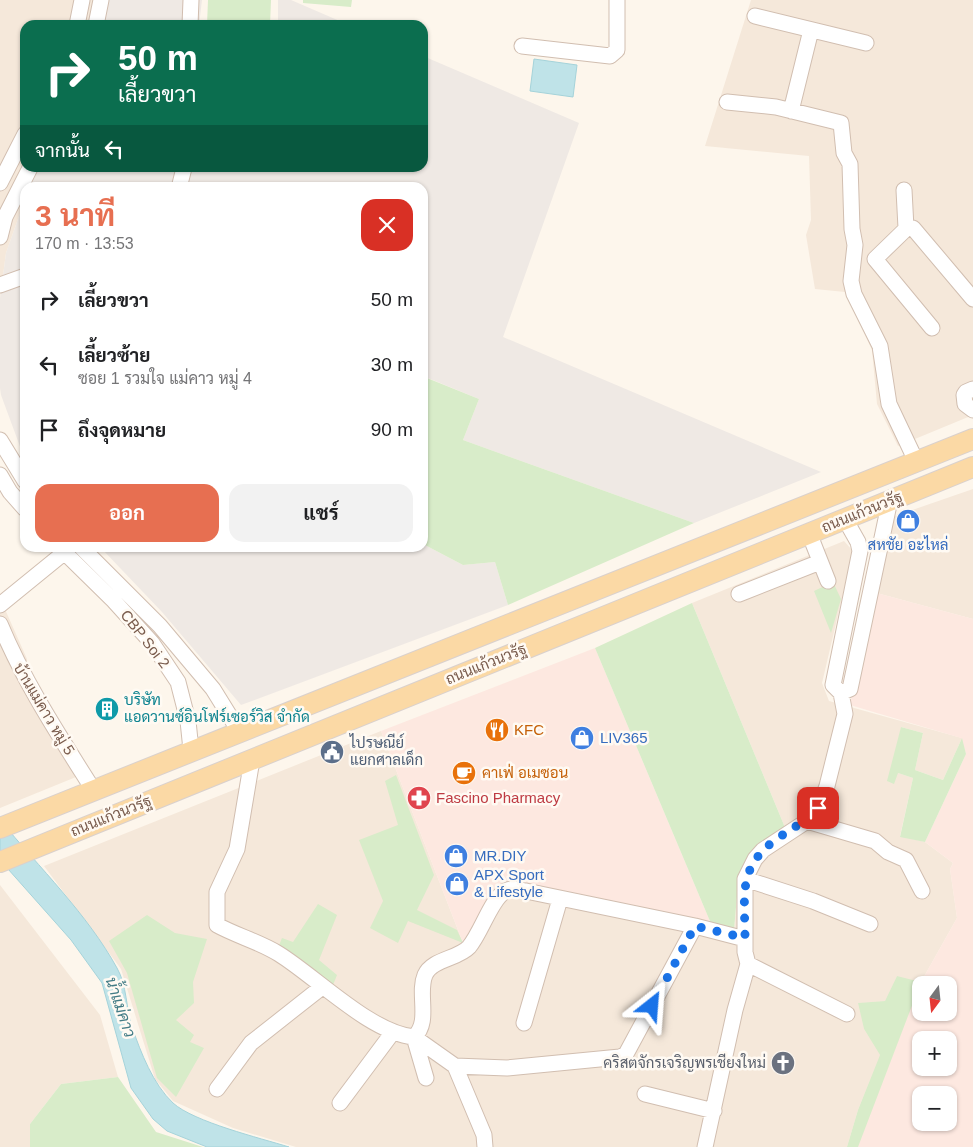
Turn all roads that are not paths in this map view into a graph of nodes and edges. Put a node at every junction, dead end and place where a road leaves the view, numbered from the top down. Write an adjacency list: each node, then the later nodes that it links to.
1 (82, 0): 6 (street)
2 (101, 0): 7 (street)
3 (192, 0): 8 (street)
4 (617, 0): 11 (street)
5 (755, 16): 9 (street)
6 (78, 20)
7 (97, 20)
8 (190, 20)
9 (811, 30): 10 (street); 13 (street)
10 (866, 43)
11 (522, 46)
12 (727, 102): 13 (street)
13 (791, 111): 28 (street)
14 (20, 144): 15 (street)
15 (0, 183)
16 (20, 188): 19 (street)
17 (904, 190): 18 (street)
18 (906, 228): 22 (street); 23 (street)
19 (0, 237)
20 (20, 278): 21 (street)
21 (0, 285)
22 (973, 299)
23 (932, 328)
24 (973, 389): 25 (street)
25 (973, 410)
26 (973, 439): 28 (main road, ถนนแก้วนวรัฐ)
27 (0, 440): 30 (street)
28 (916, 461): 44 (main road, ถนนแก้วนวรัฐ)
29 (973, 467): 32 (main road, ถนนแก้วนวรัฐ)
30 (20, 473)
31 (0, 475): 33 (street)
32 (890, 500): 34 (main road, ถนนแก้วนวรัฐ); 48 (street)
33 (20, 503)
34 (845, 518): 35 (main road, ถนนแก้วนวรัฐ); 48 (street)
35 (809, 533): 39 (street); 46 (main road, ถนนแก้วนวรัฐ)
36 (61, 552): 42 (street)
37 (65, 552): 47 (street, CBP Soi 2)
38 (86, 552): 45 (street, CBP Soi 2)
39 (820, 562): 40 (street); 41 (street)
40 (828, 581)
41 (739, 594)
42 (0, 605)
43 (0, 624): 52 (street, บ้านแม่คาว หมู่ 5)
44 (470, 639): 46 (main road); 49 (main road, ถนนแก้วนวรัฐ)
45 (189, 660): 47 (street); 49 (street, CBP Soi 2)
46 (484, 665): 51 (main road, ถนนแก้วนวรัฐ)
47 (173, 675): 50 (street, CBP Soi 2)
48 (841, 692): 53 (street)
49 (239, 731): 50 (main road, ถนนแก้วนวรัฐ)
50 (191, 750): 52 (main road, ถนนแก้วนวรัฐ)
51 (252, 760): 55 (main road, ถนนแก้วนวรัฐ); 63 (street)
52 (94, 791): 54 (main road, ถนนแก้วนวรัฐ)
53 (807, 821): 56 (street); 57 (street)
54 (0, 828)
55 (0, 862)
56 (745, 879): 59 (street); 61 (street)
57 (922, 891)
58 (560, 899): 60 (street); 65 (street); 67 (street)
59 (870, 924)
60 (695, 926): 61 (street); 68 (street)
61 (745, 938): 62 (street)
62 (748, 964): 64 (street); 73 (street)
63 (322, 987): 66 (street); 70 (street)
64 (847, 1014)
65 (524, 1023)
66 (393, 1032): 67 (street); 72 (street)
67 (414, 1037): 68 (street); 69 (street)
68 (455, 1066): 74 (street)
69 (426, 1078)
70 (216, 1089)
71 (645, 1094): 73 (street)
72 (340, 1103)
73 (714, 1111): 75 (street)
74 (485, 1147)
75 (705, 1147)

